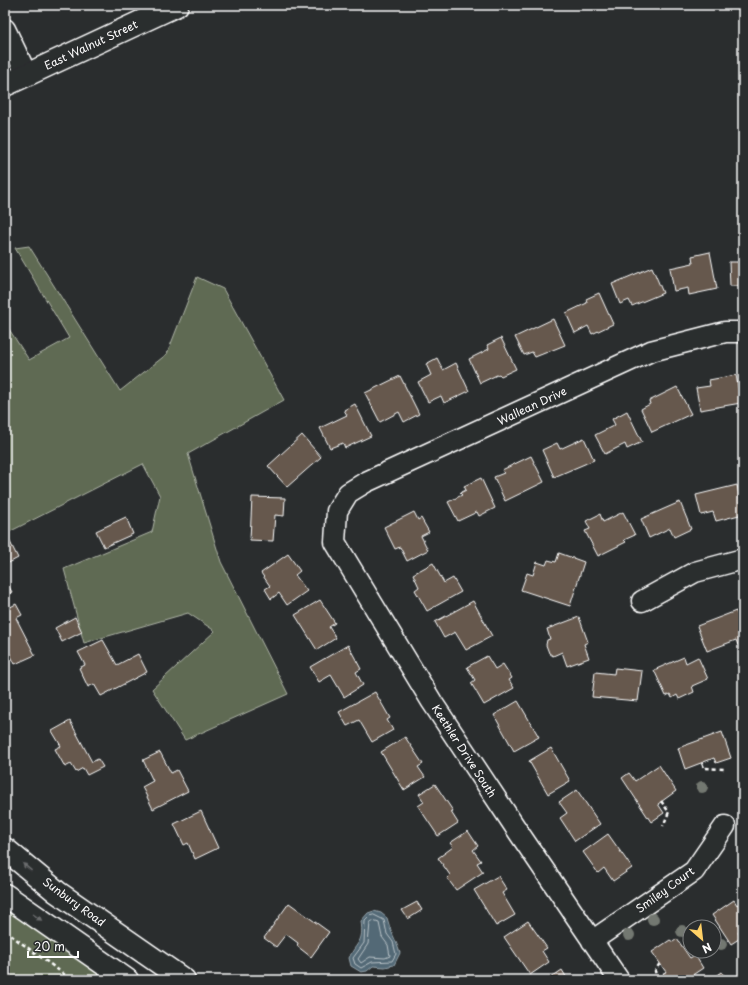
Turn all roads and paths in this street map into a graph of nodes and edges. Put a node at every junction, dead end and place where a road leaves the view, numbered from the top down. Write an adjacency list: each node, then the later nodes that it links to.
1 (177, 5): 3 (main road, East Walnut Street)
2 (5, 29): 3 (street)
3 (27, 75): 4 (main road, East Walnut Street)
4 (5, 85)
5 (743, 332): 6 (street, Wallean Drive)
6 (337, 511): 17 (street, Keethler Drive South)
7 (743, 559): 8 (street)
8 (642, 601)
9 (702, 763): 10 (path)
10 (724, 769)
11 (661, 801): 12 (path)
12 (663, 826)
13 (725, 826): 17 (street, Smiley Court)
14 (5, 849): 21 (main road, Sunbury Road, one-way to 14)
15 (5, 895): 20 (main road, one-way to 20)
16 (5, 931): 19 (path)
17 (592, 941): 22 (street, Keethler Drive South)
18 (660, 963): 23 (path)
19 (72, 980)
20 (127, 980)
21 (184, 980)
22 (619, 980)
23 (657, 980)

